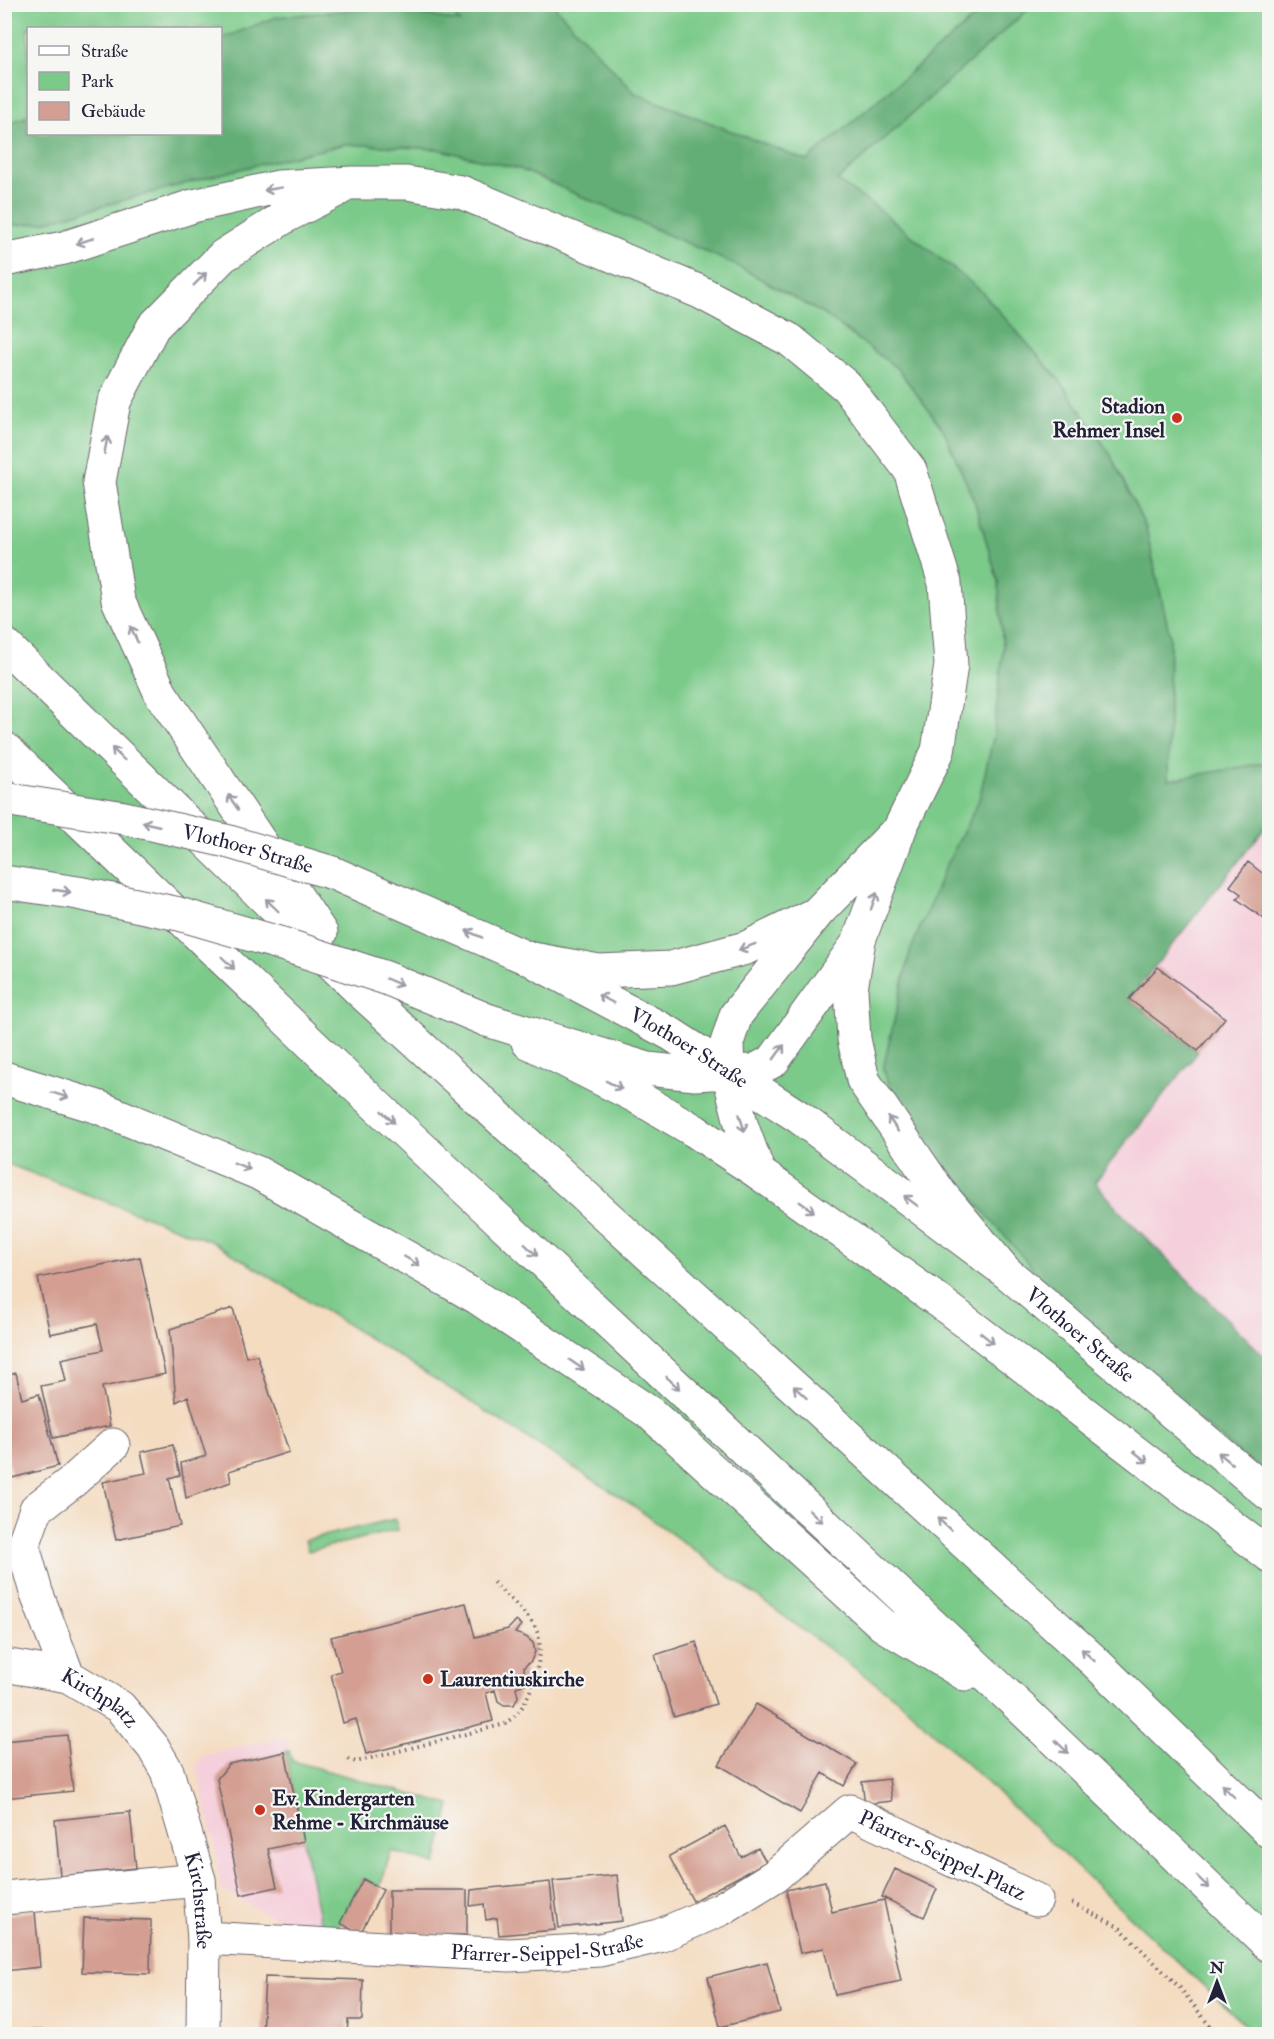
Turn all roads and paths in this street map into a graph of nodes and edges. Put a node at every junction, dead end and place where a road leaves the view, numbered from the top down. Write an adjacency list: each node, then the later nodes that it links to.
1 (352, 183): 2 (main road, one-way to 2); 6 (main road); 11 (main road, one-way to 1)
2 (4, 260)
3 (4, 644): 11 (main road, one-way to 3)
4 (4, 748): 23 (main road, one-way to 23)
5 (4, 799): 10 (main road, Vlothoer Straße, one-way to 5, bridge)
6 (901, 826): 8 (main road); 9 (main road, one-way to 6)
7 (4, 882): 12 (main road, one-way to 12, bridge)
8 (818, 912): 10 (main road, one-way to 10); 13 (main road)
9 (859, 940): 13 (main road, one-way to 9); 16 (main road, one-way to 9)
10 (527, 958): 13 (main road, Vlothoer Straße, one-way to 10)
11 (359, 990): 27 (main road, one-way to 11)
12 (487, 1020): 13 (main road); 15 (main road, one-way to 15)
13 (728, 1072): 15 (main road, one-way to 15); 16 (main road, Vlothoer Straße, one-way to 13)
14 (4, 1078): 23 (main road, one-way to 23)
15 (759, 1173): 19 (main road, one-way to 19)
16 (1005, 1271): 18 (main road, Vlothoer Straße, one-way to 16)
17 (113, 1445): 22 (main road)
18 (1269, 1496)
19 (1269, 1556)
20 (493, 1582): 24 (path)
21 (4, 1665): 22 (main road, Kirchplatz)
22 (68, 1676): 25 (main road, Kirchplatz)
23 (1020, 1707): 32 (main road, one-way to 32)
24 (348, 1759)
25 (167, 1771): 28 (main road, Kirchstraße)
26 (850, 1811): 30 (main road, Pfarrer-Seippel-Platz); 31 (main road, Pfarrer-Seippel-Straße)
27 (1269, 1832)
28 (199, 1880): 29 (main road); 31 (main road, Kirchstraße)
29 (4, 1899)
30 (1036, 1900): 34 (path)
31 (204, 1938): 33 (main road, Kirchstraße)
32 (1269, 1946)
33 (203, 2034)
34 (1216, 2034)

